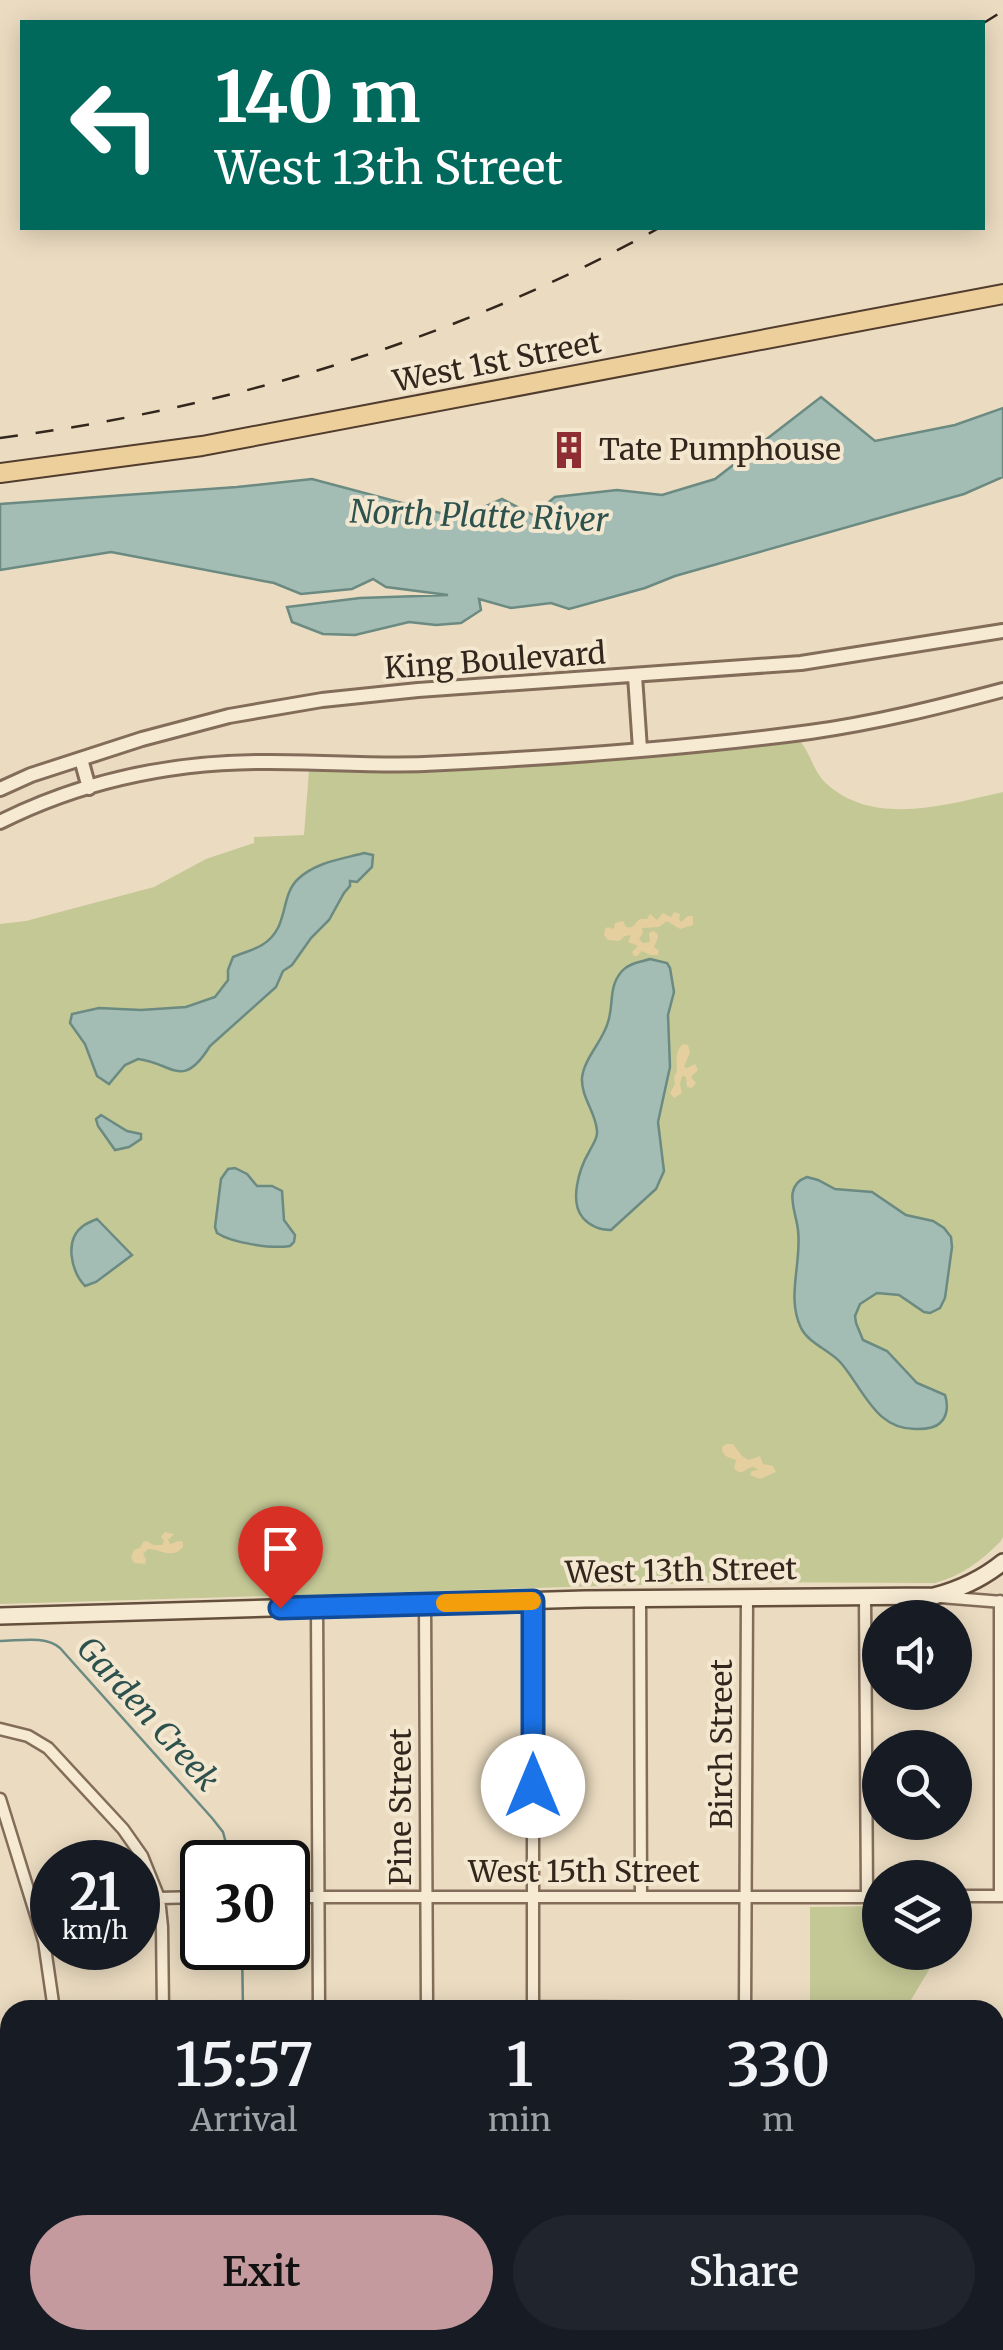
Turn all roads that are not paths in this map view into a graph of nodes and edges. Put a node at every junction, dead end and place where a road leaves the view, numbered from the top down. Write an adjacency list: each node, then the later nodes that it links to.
1 (1003, 294): 2 (main road, West 1st Street)
2 (0, 474)
3 (1003, 631): 4 (street, King Boulevard)
4 (634, 676): 6 (street); 7 (street, King Boulevard)
5 (1003, 690): 6 (street)
6 (640, 749): 8 (street)
7 (81, 759): 8 (street); 9 (street, King Boulevard)
8 (88, 788): 10 (street)
9 (0, 789)
10 (0, 822)
11 (1003, 1562): 12 (main road)
12 (934, 1596): 13 (main road, West 13th Street); 17 (street, West 13th Street)
13 (865, 1597): 15 (main road, West 13th Street); 25 (street)
14 (640, 1598): 15 (main road, West 13th Street); 16 (main road, West 13th Street); 34 (street)
15 (746, 1598): 29 (street, Birch Street)
16 (533, 1601): 18 (main road, West 13th Street); 33 (street)
17 (1001, 1602): 22 (street)
18 (426, 1604): 19 (main road, West 13th Street); 28 (street, Pine Street)
19 (318, 1607): 20 (main road, West 13th Street); 27 (street)
20 (0, 1616)
21 (0, 1730): 24 (street)
22 (1002, 1748): 32 (street)
23 (0, 1800): 36 (street)
24 (132, 1840)
25 (866, 1860)
26 (310, 1896): 27 (street, West 15th Street)
27 (319, 1896): 28 (street, West 15th Street); 38 (street)
28 (426, 1896): 33 (street, West 15th Street); 39 (street, Pine Street)
29 (747, 1896): 30 (street, West 15th Street); 34 (street, West 15th Street); 41 (street, Birch Street)
30 (862, 1896)
31 (972, 1896): 32 (street)
32 (1002, 1896)
33 (533, 1897): 34 (street, West 15th Street); 40 (street)
34 (640, 1897)
35 (160, 1912): 37 (street)
36 (53, 2000)
37 (163, 2000)
38 (319, 2000)
39 (427, 2000)
40 (532, 2000)
41 (746, 2000)

